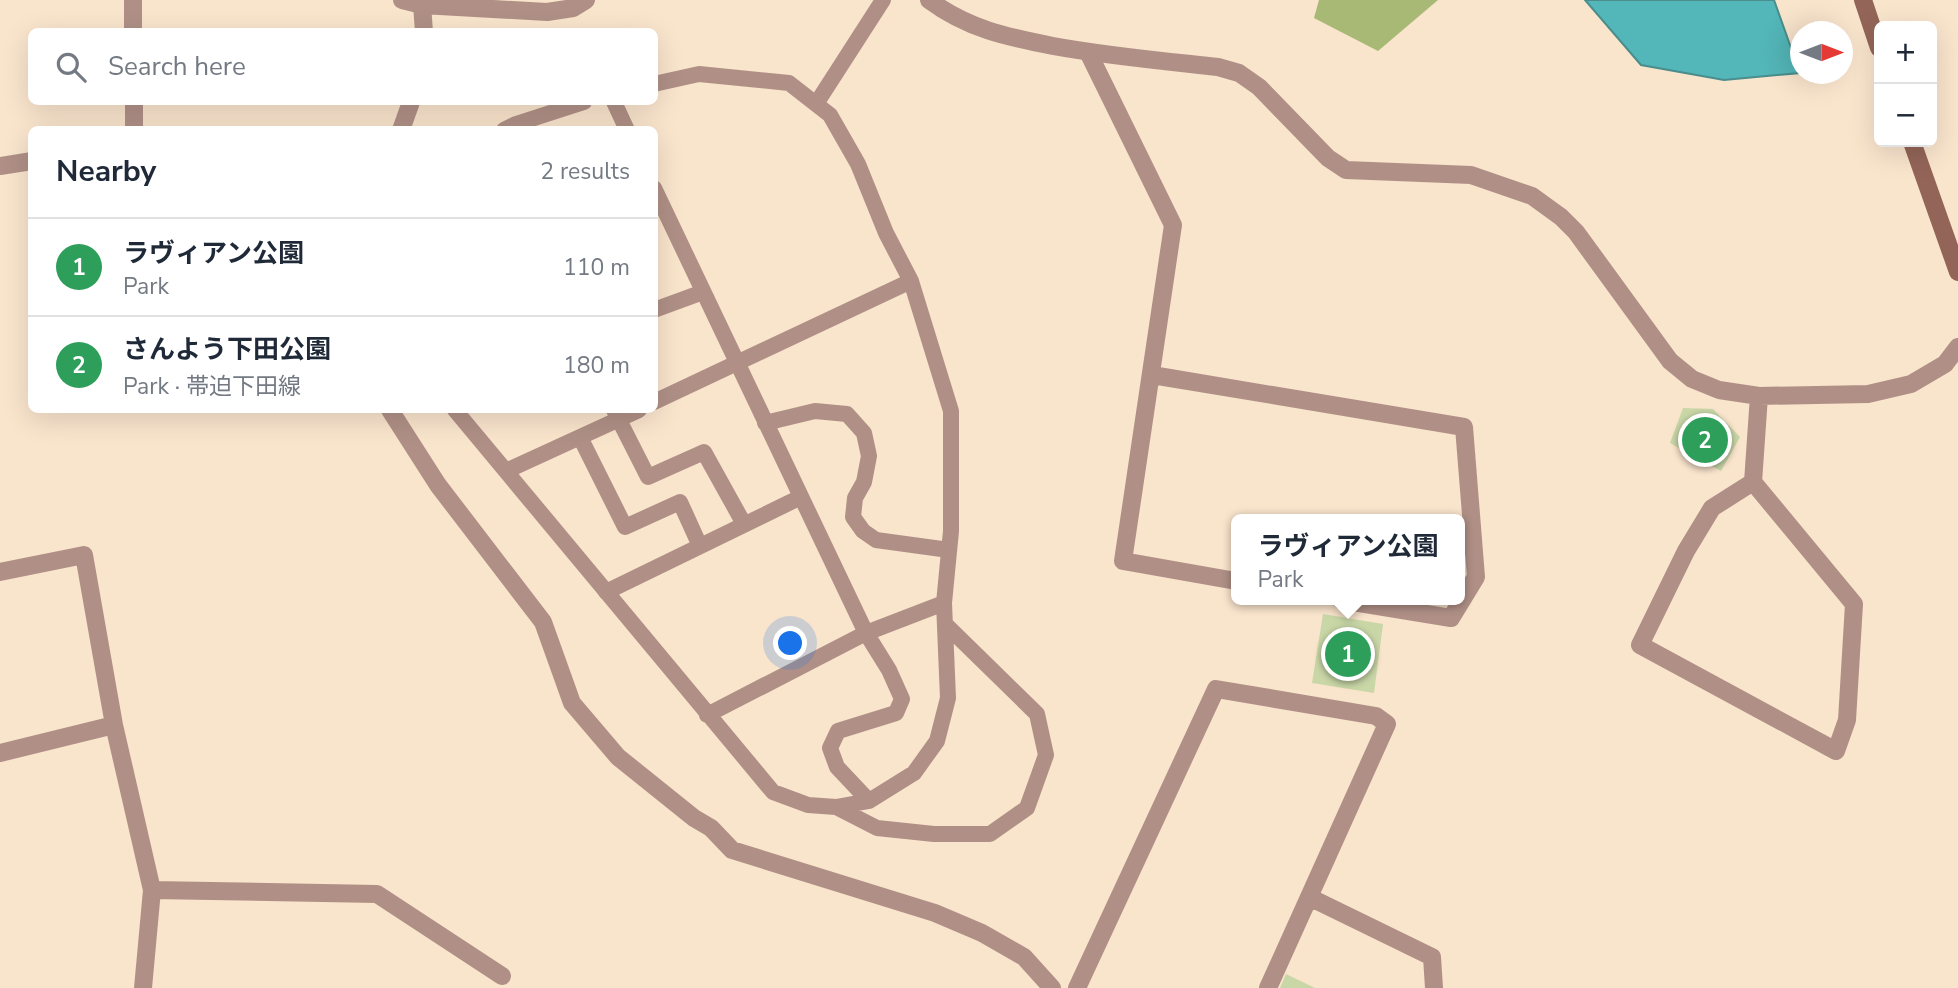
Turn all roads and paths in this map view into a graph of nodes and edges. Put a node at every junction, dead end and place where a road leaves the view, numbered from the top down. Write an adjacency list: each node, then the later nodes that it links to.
1 (133, 0): 8 (street)
2 (402, 0): 7 (street)
3 (586, 0): 7 (street)
4 (883, 0): 13 (lane)
5 (929, 0): 11 (street)
6 (1863, 0): 10 (main road)
7 (422, 5): 9 (street)
8 (133, 28)
9 (424, 28)
10 (1874, 33)
11 (1088, 52): 32 (street); 33 (street)
12 (658, 83): 13 (lane)
13 (816, 104): 27 (lane)
14 (134, 105): 18 (street)
15 (410, 105): 19 (street)
16 (575, 105): 20 (lane)
17 (615, 105): 21 (lane)
18 (134, 126)
19 (402, 126)
20 (512, 126)
21 (625, 126)
22 (1914, 147): 26 (main road)
23 (28, 162): 24 (street)
24 (0, 166)
25 (658, 196): 28 (lane)
26 (1958, 272)
27 (911, 281): 31 (lane); 45 (lane)
28 (704, 292): 29 (lane); 31 (lane)
29 (658, 309)
30 (1958, 346): 33 (street)
31 (737, 364): 34 (lane); 38 (lane)
32 (1152, 376): 47 (street); 49 (street)
33 (1759, 396): 41 (street)
34 (658, 400)
35 (392, 413): 64 (street)
36 (457, 413): 40 (lane)
37 (616, 414): 39 (lane); 43 (lane)
38 (765, 423): 42 (lane); 45 (lane)
39 (580, 437): 40 (lane); 44 (lane)
40 (506, 471): 48 (lane)
41 (1753, 482): 41 (street)
42 (801, 497): 43 (lane); 54 (lane)
43 (744, 524): 44 (lane)
44 (700, 546): 48 (lane)
45 (949, 550): 50 (lane)
46 (0, 572): 56 (street)
47 (1231, 580)
48 (606, 592): 55 (lane)
49 (1465, 595)
50 (944, 603): 53 (lane); 54 (lane)
51 (1372, 605): 52 (street)
52 (1459, 605)
53 (945, 624): 58 (lane); 59 (lane)
54 (866, 633): 55 (lane); 58 (lane)
55 (708, 715): 59 (lane)
56 (114, 725): 57 (street); 60 (street)
57 (0, 753)
58 (869, 801): 59 (lane)
59 (836, 807)
60 (152, 890): 62 (street); 63 (street)
61 (1309, 897): 65 (street); 66 (street); 67 (street)
62 (502, 976)
63 (143, 988)
64 (1052, 988)
65 (1077, 988)
66 (1268, 988)
67 (1434, 988)

